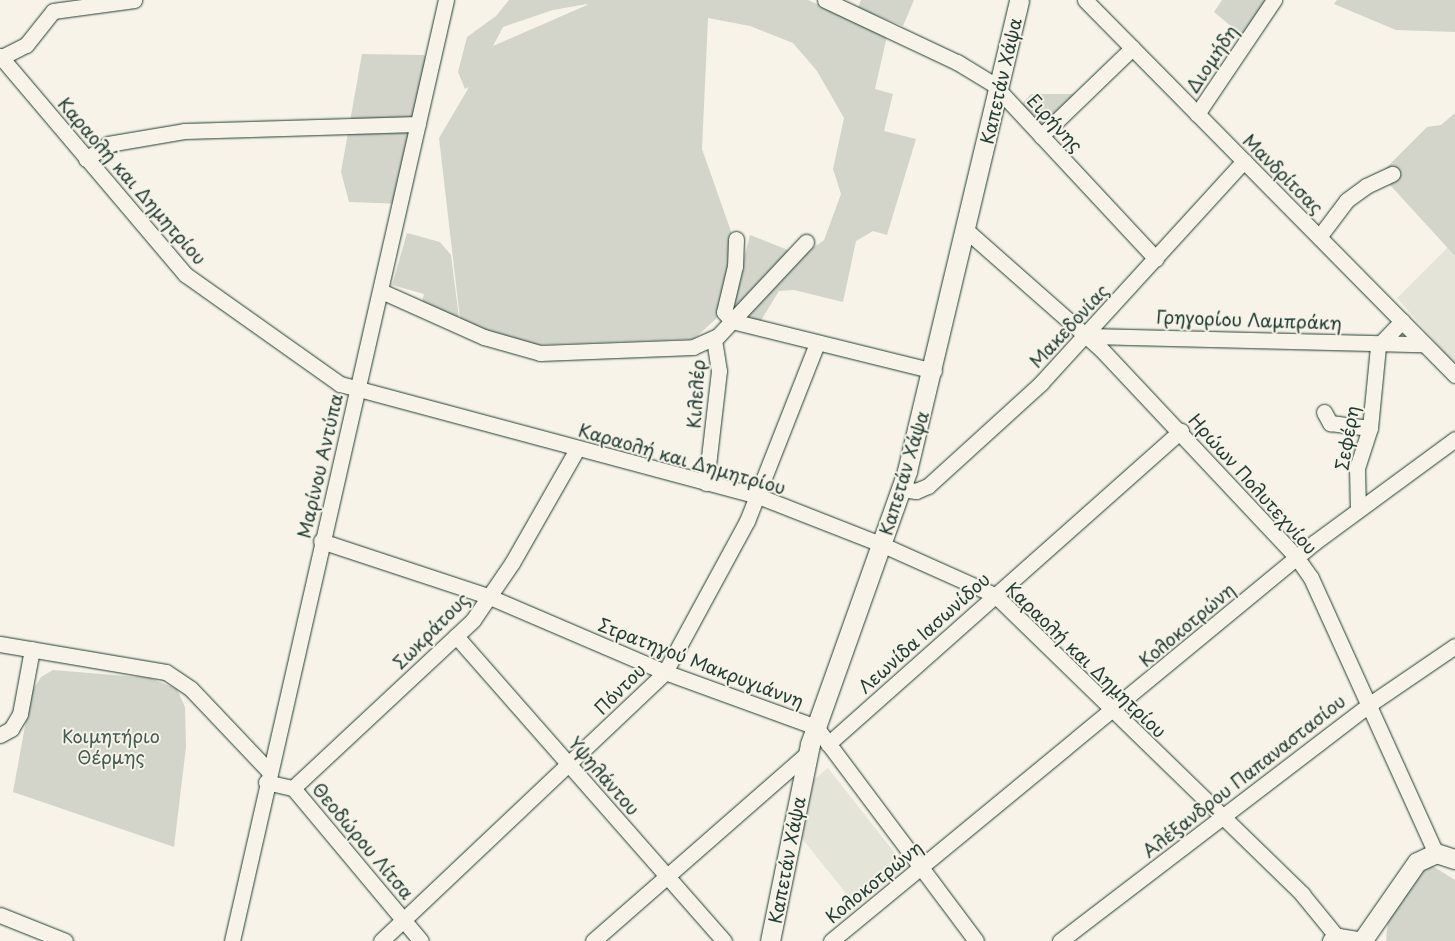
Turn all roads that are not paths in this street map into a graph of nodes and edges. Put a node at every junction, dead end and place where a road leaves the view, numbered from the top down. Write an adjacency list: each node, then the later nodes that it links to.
1 (134, 0): 7 (street)
2 (446, 0): 12 (street, Μαρίνου Αντύπα)
3 (825, 0): 10 (street, Ειρήνης)
4 (1019, 0): 10 (main road, Καπετάν Χάψα)
5 (1085, 0): 8 (street, Μανδρίτσας)
6 (1274, 0): 11 (street, Διομήδη)
7 (112, 1): 9 (street)
8 (1132, 48): 11 (street, Μανδρίτσας); 13 (street)
9 (1, 57): 14 (street, Καραολή και Δημητρίου)
10 (1000, 91): 13 (street, Ειρήνης); 17 (main road, Καπετάν Χάψα)
11 (1197, 114): 15 (street, Μανδρίτσας)
12 (418, 124): 14 (street); 22 (street, Μαρίνου Αντύπα)
13 (1041, 136): 21 (street, Ειρήνης)
14 (86, 159): 32 (street, Καραολή και Δημητρίου)
15 (1244, 161): 18 (street, Μανδρίτσας); 21 (street, Μακεδονίας)
16 (1392, 174): 18 (street)
17 (967, 232): 25 (street, Ηρώων Πολυτεχνίου); 30 (main road, Καπετάν Χάψα)
18 (1319, 237): 24 (street, Μανδρίτσας)
19 (736, 239): 23 (street)
20 (806, 242): 23 (street)
21 (1156, 259): 25 (street, Μακεδονίας)
22 (381, 291): 26 (street); 32 (street, Μαρίνου Αντύπα)
23 (732, 321): 26 (street); 28 (street)
24 (1402, 321): 27 (street); 29 (street, Μανδρίτσας)
25 (1086, 336): 27 (street, Γρηγορίου Λαμπράκη); 35 (street, Ηρώων Πολυτεχνίου); 39 (street, Μακεδονίας)
26 (714, 339): 38 (street, Κιλελέρ)
27 (1380, 342): 29 (street, Γρηγορίου Λαμπράκη); 34 (street, Σεφέρη)
28 (818, 343): 30 (street); 40 (street, Πόντου)
29 (1424, 344): 31 (street, Μανδρίτσας)
30 (934, 371): 39 (main road, Καπετάν Χάψα)
31 (1455, 374)
32 (357, 390): 37 (street, Καραολή και Δημητρίου); 42 (street, Μαρίνου Αντύπα)
33 (1324, 412): 34 (street)
34 (1370, 428): 41 (street, Σεφέρη)
35 (1181, 431): 44 (street, Ηρώων Πολυτεχνίου); 45 (street, Λεωνίδα Ιασωνίδου)
36 (1454, 446): 41 (street, Κολοκοτρώνη)
37 (577, 449): 38 (street, Καραολή και Δημητρίου); 46 (street, Σωκράτους)
38 (706, 483): 40 (street, Καραολή και Δημητρίου)
39 (902, 489): 43 (main road, Καπετάν Χάψα)
40 (758, 496): 43 (street, Καραολή και Δημητρίου); 51 (street, Πόντου)
41 (1358, 510): 44 (street, Κολοκοτρώνη)
42 (322, 542): 46 (street, Στρατηγού Μακρυγιάννη); 59 (street, Μαρίνου Αντύπα)
43 (882, 545): 45 (street, Καραολή και Δημητρίου); 54 (main road, Καπετάν Χάψα)
44 (1297, 558): 52 (street, Ηρώων Πολυτεχνίου); 53 (street, Κολοκοτρώνη)
45 (995, 595): 53 (street, Καραολή και Δημητρίου); 56 (street, Λεωνίδα Ιασωνίδου)
46 (490, 597): 47 (street, Σωκράτους); 51 (street, Στρατηγού Μακρυγιάννη)
47 (456, 636): 58 (street, Υψηλάντου); 60 (street, Σωκράτους)
48 (0, 644): 50 (street)
49 (1455, 646): 52 (street, Αλέξανδρου Παπαναστασίου)
50 (32, 649): 55 (street); 59 (street)
51 (664, 672): 54 (street, Στρατηγού Μακρυγιάννη); 58 (street, Πόντου)
52 (1370, 704): 61 (street, Αλέξανδρου Παπαναστασίου); 62 (street, Ηρώων Πολυτεχνίου)
53 (1114, 711): 61 (street, Καραολή και Δημητρίου); 64 (street, Κολοκοτρώνη)
54 (816, 727): 56 (street, Στρατηγού Μακρυγιάννη); 57 (main road, Καπετάν Χάψα)
55 (0, 735)
56 (828, 744): 64 (street, Στρατηγού Μακρυγιάννη)
57 (808, 753): 65 (street); 75 (main road, Καπετάν Χάψα)
58 (570, 765): 65 (street, Υψηλάντου); 67 (street, Πόντου)
59 (267, 776): 60 (street, Θεοδώρου Λίτσα); 70 (street, Μαρίνου Αντύπα)
60 (293, 788): 67 (street, Θεοδώρου Λίτσα)
61 (1222, 817): 68 (street, Καραολή και Δημητρίου); 78 (street, Αλέξανδρου Παπαναστασίου)
62 (1436, 853): 63 (main road); 80 (main road)
63 (1455, 859)
64 (922, 868): 76 (street, Κολοκοτρώνη); 77 (street, Στρατηγού Μακρυγιάννη)
65 (667, 876): 73 (street); 74 (street, Υψηλάντου)
66 (0, 915): 69 (street)
67 (405, 920): 71 (street, Πόντου); 72 (street, Θεοδώρου Λίτσα)
68 (1335, 939): 79 (main road)
69 (65, 941)
70 (232, 941)
71 (381, 941)
72 (421, 941)
73 (593, 941)
74 (724, 941)
75 (770, 941)
76 (830, 941)
77 (976, 941)
78 (1060, 941)
79 (1357, 941)
80 (1362, 941)

